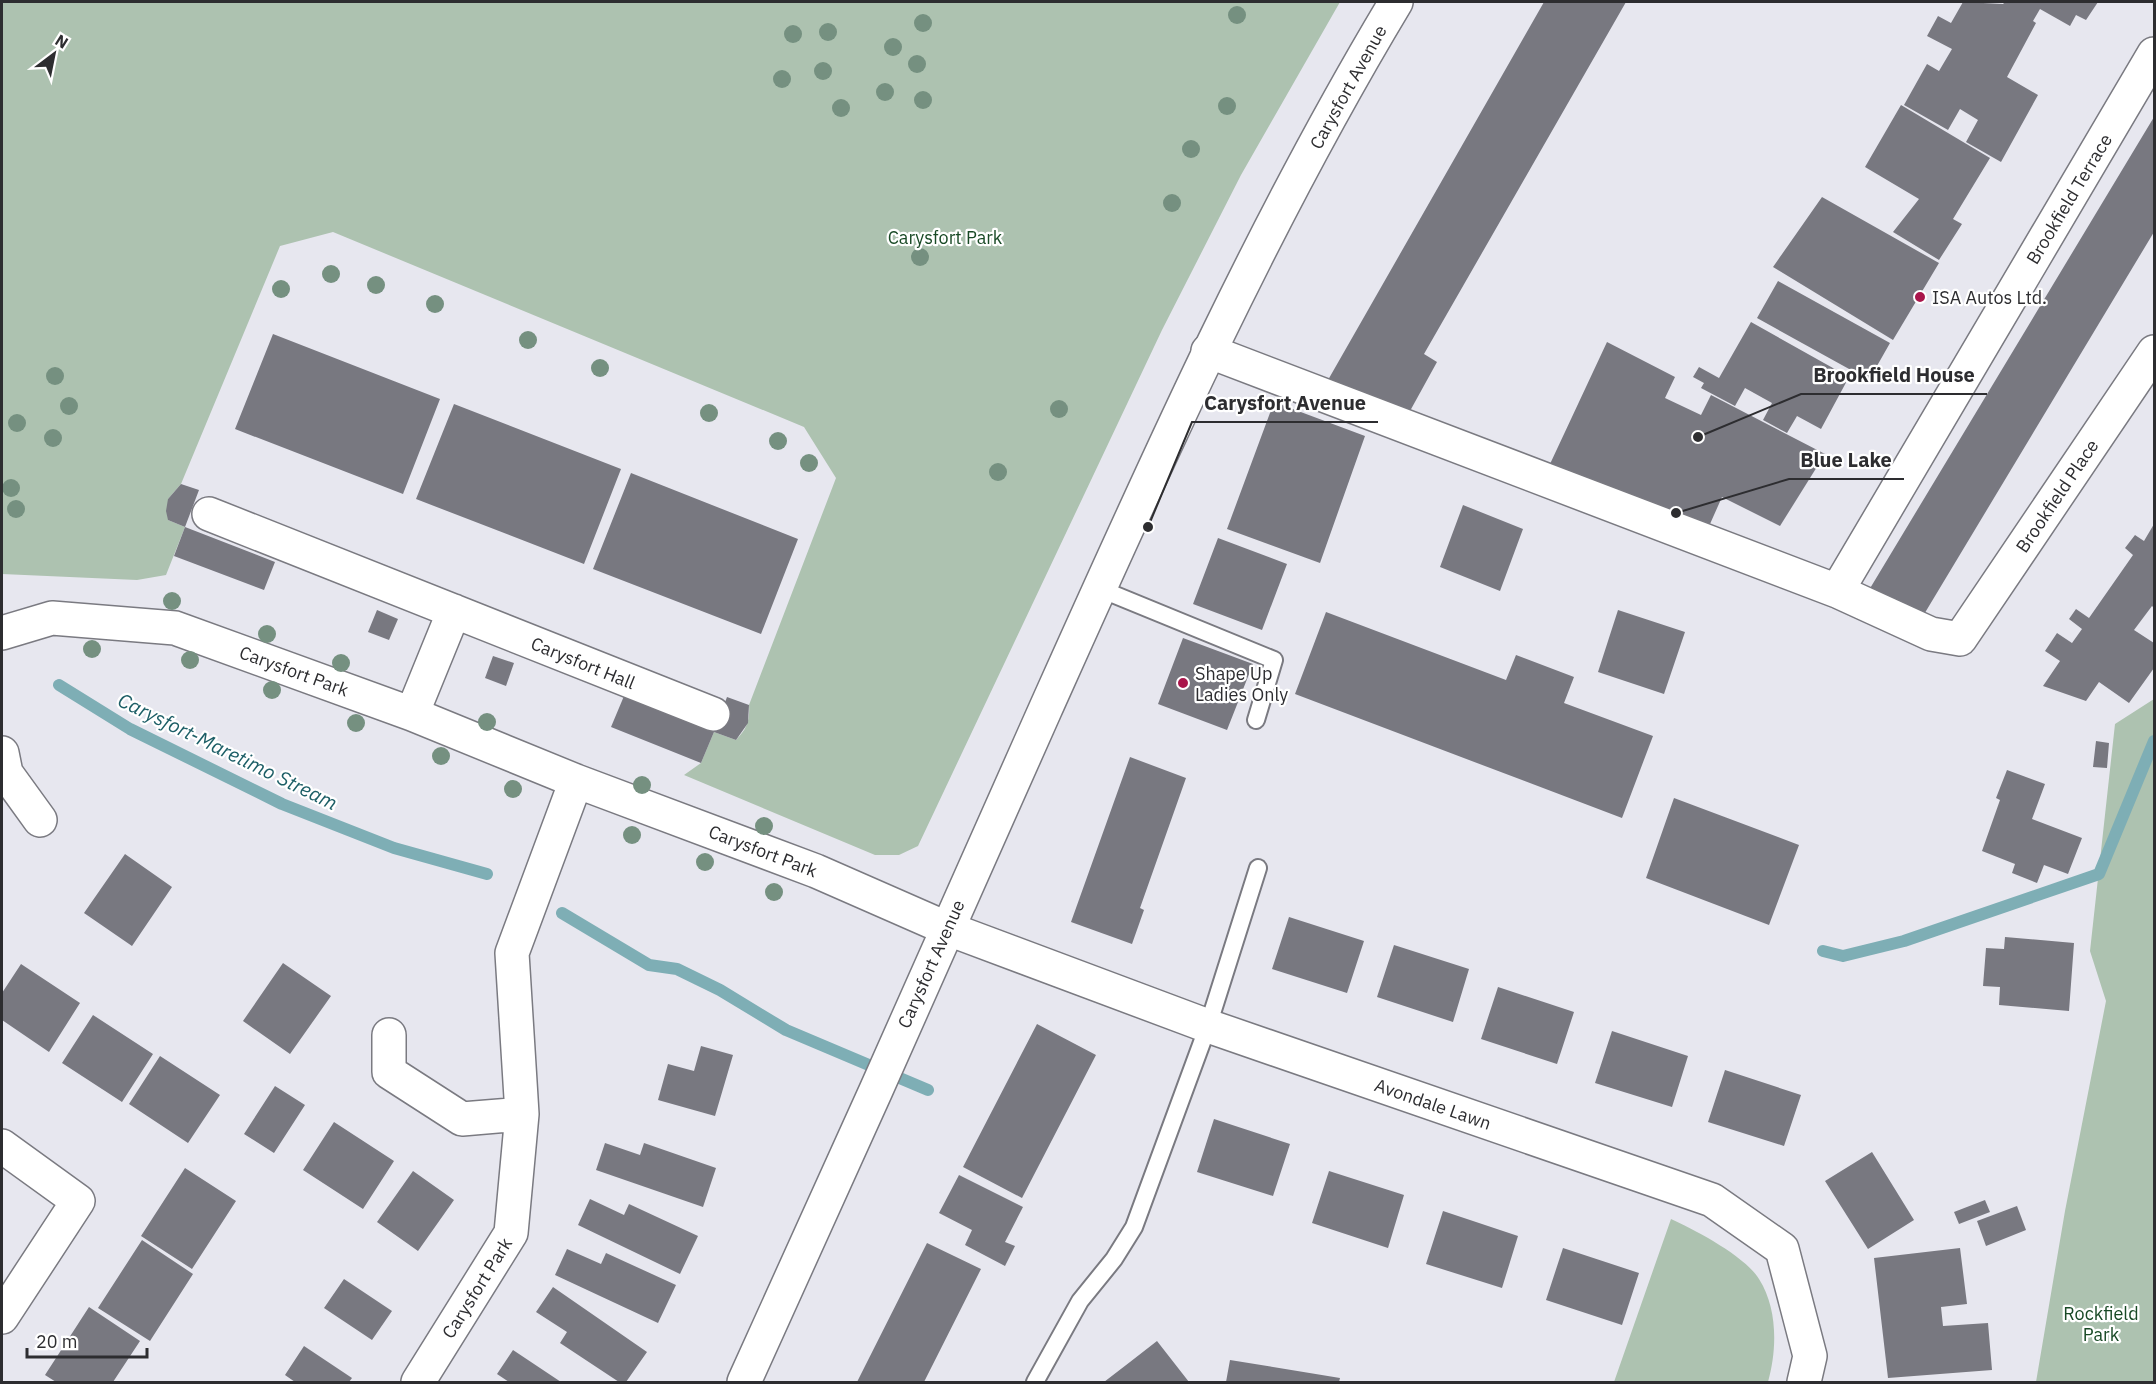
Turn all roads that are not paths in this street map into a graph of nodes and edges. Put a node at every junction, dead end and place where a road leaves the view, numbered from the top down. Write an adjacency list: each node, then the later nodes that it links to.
1 (1396, 2): 3 (street, Carysfort Avenue)
2 (2154, 54): 7 (street, Brookfield Terrace)
3 (1208, 351): 6 (street, Carysfort Avenue); 7 (street)
4 (2154, 352): 7 (street, Brookfield Place)
5 (209, 514): 8 (street, Carysfort Hall)
6 (1098, 588): 12 (lane); 17 (street, Carysfort Avenue)
7 (1837, 591)
8 (454, 612): 10 (street); 11 (street, Carysfort Hall)
9 (2, 633): 10 (street, Carysfort Park)
10 (412, 714): 14 (street, Carysfort Park)
11 (713, 714)
12 (1256, 720)
13 (2, 753): 15 (street)
14 (576, 781): 17 (street, Carysfort Park); 20 (street, Carysfort Park)
15 (40, 820)
16 (1258, 868): 18 (lane)
17 (946, 928): 18 (street, Avondale Lawn); 24 (street, Carysfort Avenue)
18 (1208, 1026): 25 (lane); 26 (street, Avondale Lawn)
19 (389, 1035): 20 (street)
20 (522, 1114): 23 (street, Carysfort Park)
21 (2, 1146): 22 (street)
22 (2, 1317)
23 (418, 1383)
24 (744, 1383)
25 (1035, 1383)
26 (1804, 1383)

